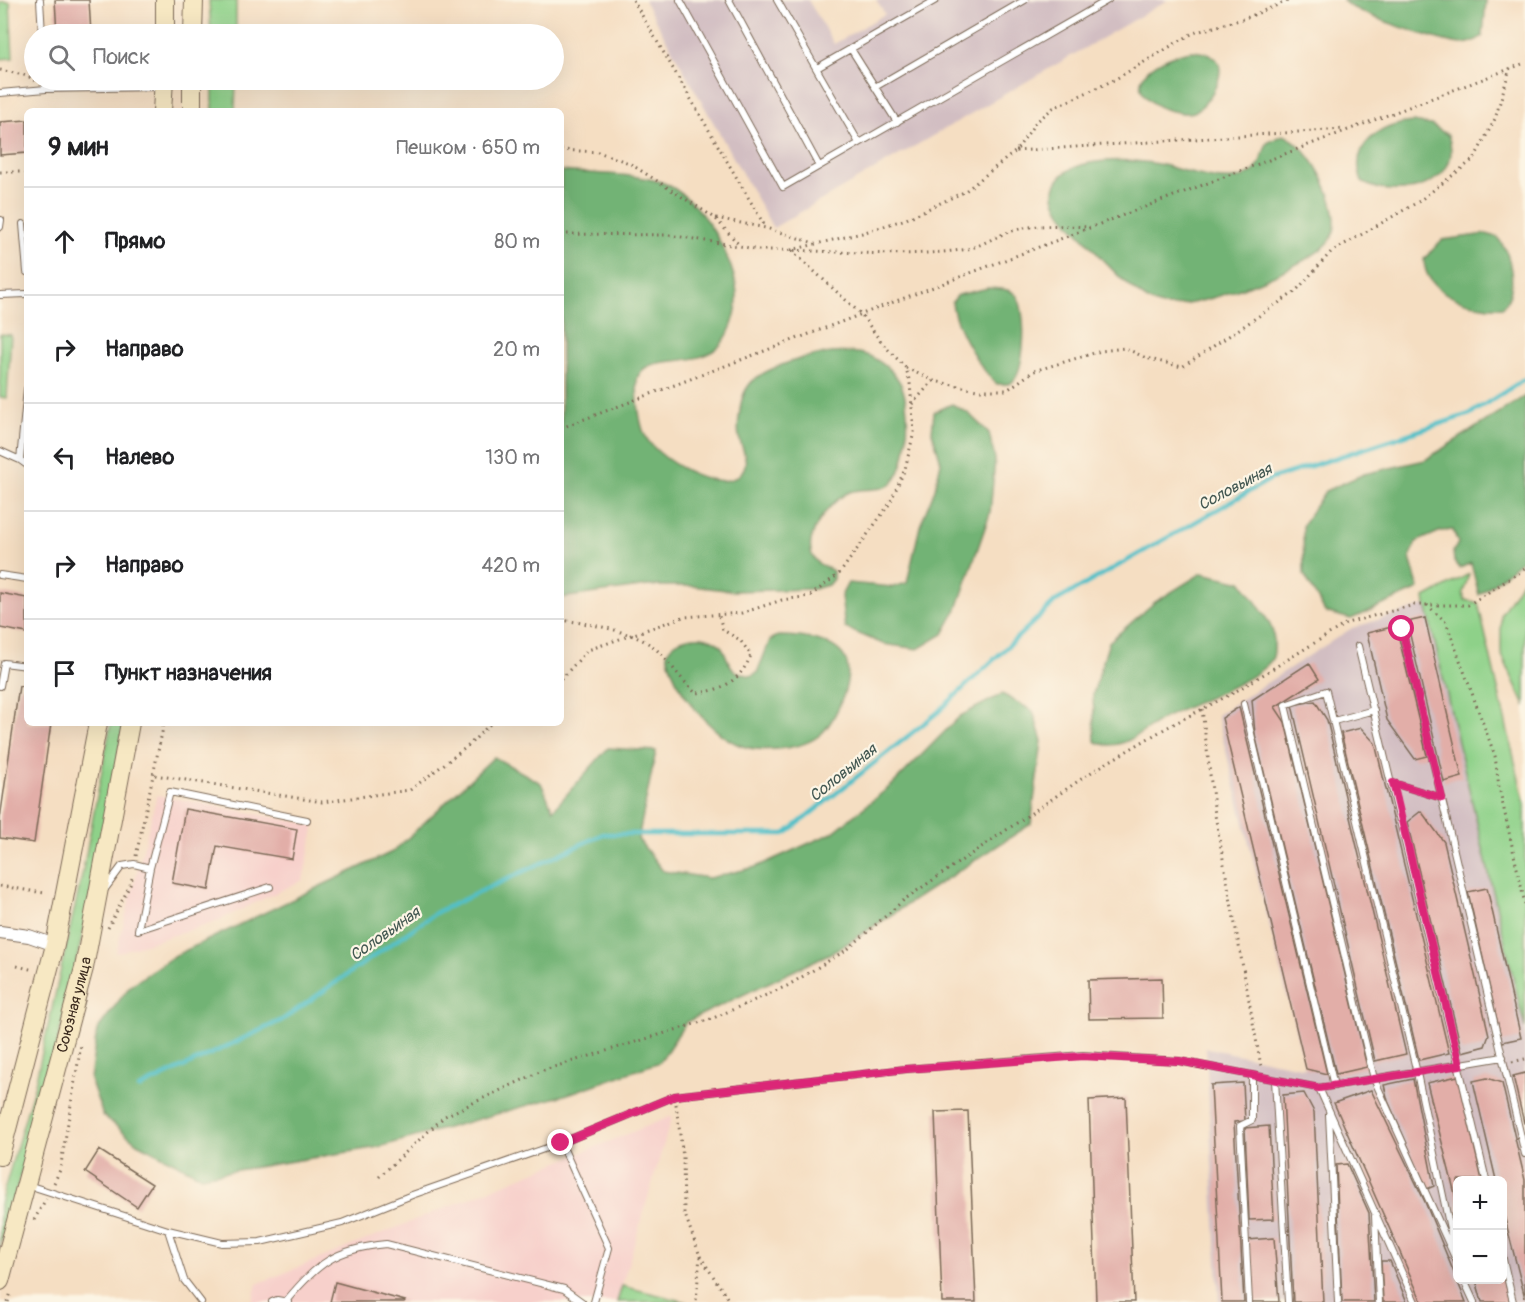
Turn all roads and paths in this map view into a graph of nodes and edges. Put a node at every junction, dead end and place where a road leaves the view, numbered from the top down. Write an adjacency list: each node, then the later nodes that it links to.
1 (40, 0): 12 (lane)
2 (633, 0): 41 (path)
3 (680, 0): 33 (lane)
4 (729, 0): 33 (lane)
5 (777, 0): 17 (lane)
6 (936, 0): 15 (lane)
7 (1025, 0): 21 (lane)
8 (1108, 0): 28 (lane)
9 (1290, 0): 32 (path)
10 (165, 4): 11 (main road); 13 (main road)
11 (194, 4): 14 (main road)
12 (41, 24)
13 (165, 24)
14 (193, 24)
15 (851, 49): 17 (lane); 21 (lane)
16 (1525, 63): 18 (path)
17 (817, 68): 30 (lane)
18 (1510, 68): 29 (path); 51 (path)
19 (0, 70): 20 (path)
20 (24, 75)
21 (875, 87): 28 (lane)
22 (34, 90): 25 (lane)
23 (164, 90): 26 (main road)
24 (192, 90): 27 (main road)
25 (0, 93)
26 (162, 108)
27 (192, 108)
28 (897, 122): 30 (lane)
29 (1349, 129): 32 (path); 40 (path)
30 (860, 143): 33 (lane)
31 (564, 150): 36 (path)
32 (1016, 152): 44 (path)
33 (819, 166)
34 (0, 172): 35 (path)
35 (24, 172)
36 (715, 218): 41 (path); 45 (path)
37 (1, 219): 39 (lane)
38 (23, 224): 43 (lane)
39 (0, 227)
40 (1092, 227): 46 (path); 49 (path)
41 (766, 228): 44 (path)
42 (564, 234): 45 (path)
43 (24, 236)
44 (815, 244): 46 (path)
45 (740, 246): 46 (path)
46 (791, 250): 49 (path)
47 (24, 294): 48 (lane)
48 (0, 296)
49 (861, 315): 50 (path); 54 (path)
50 (906, 368): 51 (path); 52 (path)
51 (934, 381): 52 (path)
52 (912, 404): 62 (path)
53 (24, 419): 56 (lane)
54 (564, 427)
55 (0, 451): 56 (lane)
56 (20, 460): 57 (lane)
57 (24, 463)
58 (1525, 569): 61 (path)
59 (0, 575): 60 (lane)
60 (24, 579)
61 (1427, 605): 71 (path); 88 (path)
62 (719, 615): 65 (path); 65 (path)
63 (564, 621): 65 (path)
64 (1402, 629): 80 (lane)
65 (632, 635): 68 (path)
66 (1358, 646): 72 (lane)
67 (24, 666): 69 (lane)
68 (564, 676)
69 (0, 686)
70 (1244, 704): 100 (lane)
71 (1202, 709): 97 (path); 108 (path)
72 (1374, 710): 73 (lane); 79 (lane)
73 (1334, 721): 95 (lane); 98 (lane)
74 (97, 726): 91 (main road)
75 (129, 726): 87 (main road, Союзная улица)
76 (163, 726): 78 (path)
77 (488, 726): 78 (path)
78 (155, 775): 82 (path)
79 (1393, 783): 80 (lane); 94 (lane)
80 (1442, 798): 93 (lane)
81 (307, 820): 83 (lane)
82 (135, 864): 83 (lane); 87 (lane); 90 (path)
83 (150, 868): 85 (lane)
84 (0, 886): 86 (path)
85 (270, 887)
86 (45, 893)
87 (98, 899): 109 (main road, Союзная улица)
88 (1525, 904)
89 (0, 932): 91 (street)
90 (104, 937)
91 (55, 945): 106 (main road)
92 (82, 1038): 110 (path)
93 (1503, 1057): 94 (lane); 105 (lane)
94 (1460, 1065): 95 (lane); 107 (lane)
95 (1417, 1073): 98 (lane); 114 (lane)
96 (1252, 1075): 97 (lane); 102 (lane); 128 (lane)
97 (1263, 1077): 99 (lane)
98 (1374, 1078): 100 (lane); 115 (lane)
99 (1275, 1080): 101 (lane); 129 (lane)
100 (1334, 1086): 101 (lane)
101 (1319, 1088): 103 (lane)
102 (675, 1096): 104 (lane); 116 (path)
103 (1329, 1111): 111 (lane); 130 (lane)
104 (561, 1143): 113 (lane); 125 (lane)
105 (1525, 1154)
106 (0, 1156)
107 (1485, 1176)
108 (379, 1177)
109 (27, 1185): 110 (lane); 119 (main road, Союзная улица)
110 (49, 1194): 112 (path); 113 (lane)
111 (1375, 1212): 131 (lane); 132 (lane)
112 (32, 1228)
113 (168, 1230): 122 (lane)
114 (1453, 1244)
115 (1453, 1254)
116 (700, 1256): 126 (path); 127 (path)
117 (1507, 1274): 134 (lane)
118 (1466, 1284): 133 (lane)
119 (6, 1286): 121 (path)
120 (288, 1301): 123 (lane); 124 (lane)
121 (8, 1302)
122 (201, 1302)
123 (272, 1302)
124 (582, 1302)
125 (594, 1302)
126 (696, 1302)
127 (730, 1302)
128 (1249, 1302)
129 (1288, 1302)
130 (1338, 1302)
131 (1379, 1302)
132 (1415, 1302)
133 (1474, 1302)
134 (1513, 1302)

